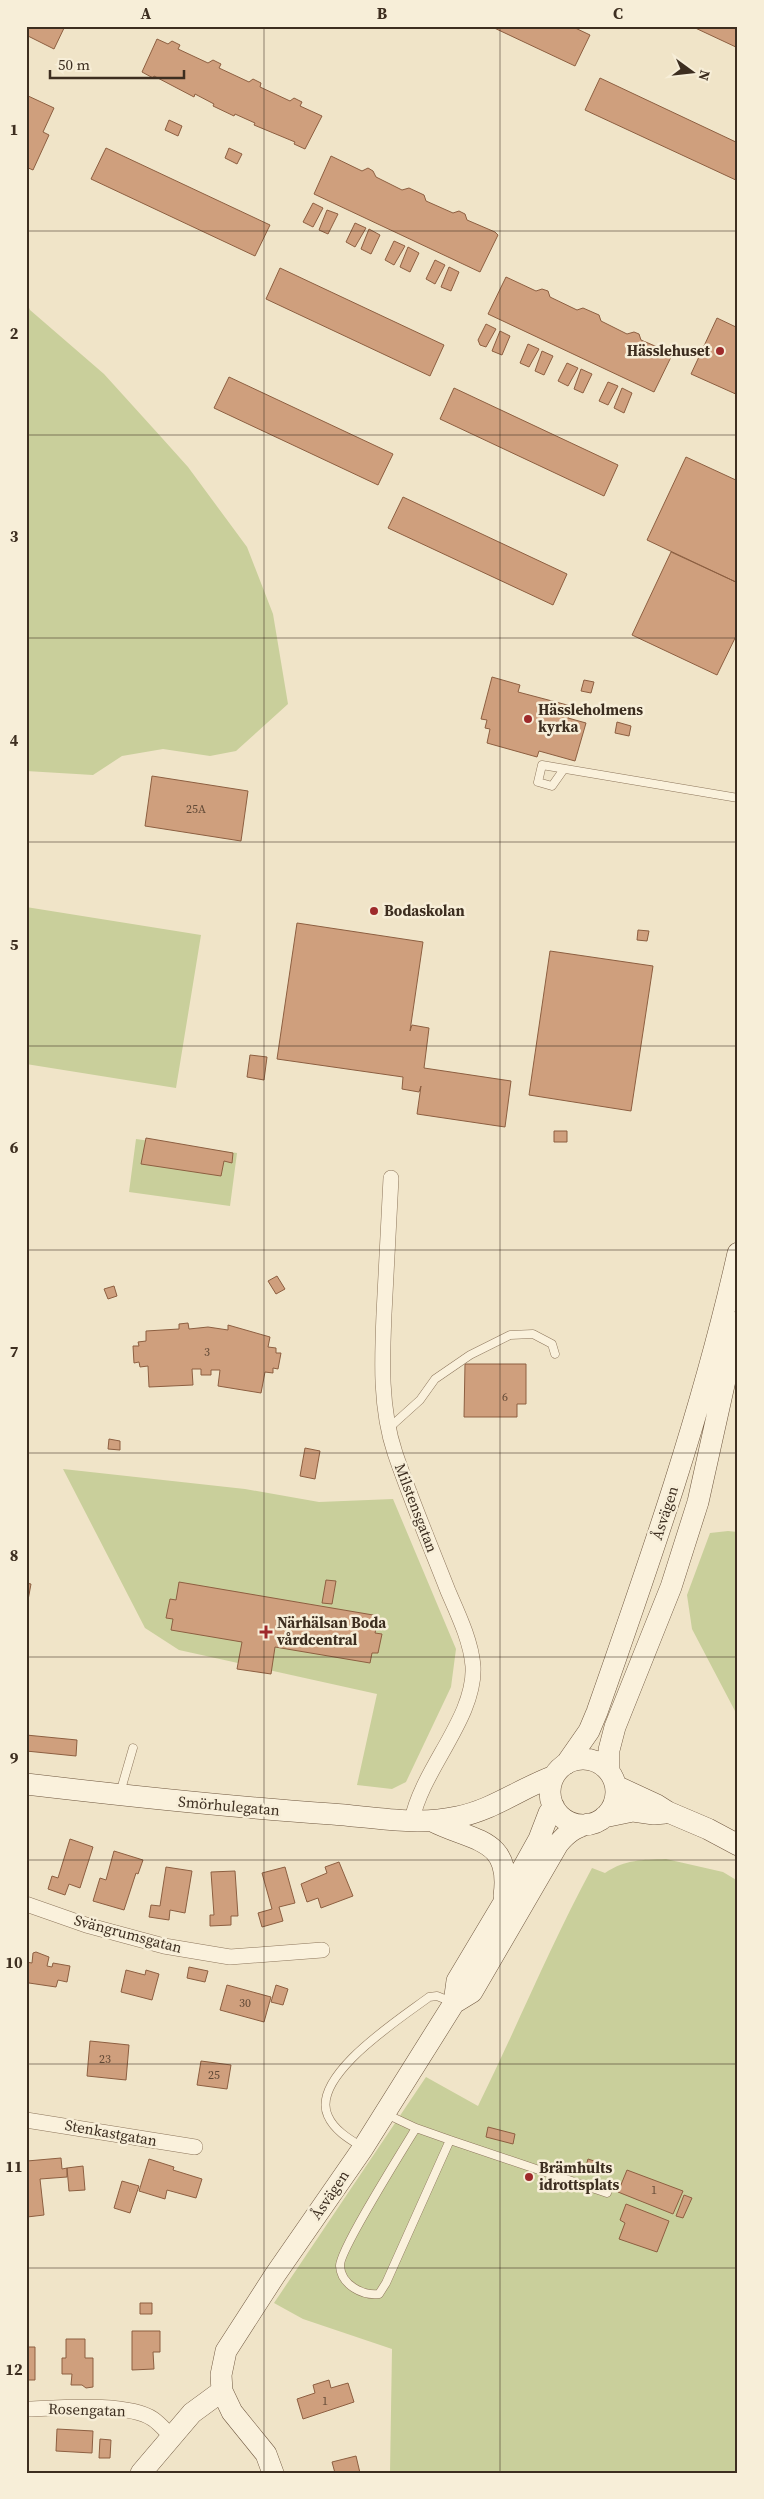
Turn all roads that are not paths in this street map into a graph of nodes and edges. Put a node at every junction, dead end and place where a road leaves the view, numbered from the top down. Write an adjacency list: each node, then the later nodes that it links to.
1 (564, 768): 2 (lane)
2 (738, 798)
3 (391, 1178): 7 (street, Milstensgatan)
4 (738, 1253): 9 (street, Åsvägen)
5 (738, 1322): 10 (street, Åsvägen)
6 (555, 1354): 7 (lane)
7 (388, 1429): 16 (street, Milstensgatan)
8 (133, 1748): 12 (lane)
9 (560, 1770): 10 (street); 13 (street, Smörhulegatan); 14 (street)
10 (612, 1779): 15 (street); 17 (street)
11 (26, 1784): 12 (street, Smörhulegatan)
12 (120, 1795): 16 (street, Smörhulegatan)
13 (512, 1797): 14 (street); 16 (street, Smörhulegatan)
14 (554, 1806): 17 (street); 20 (street, Åsvägen)
15 (668, 1812): 17 (street); 18 (street)
16 (422, 1820): 20 (street, Smörhulegatan)
17 (596, 1821): 22 (street, Åsvägen)
18 (738, 1845)
19 (26, 1904): 21 (street, Svängrumsgatan)
20 (503, 1904): 22 (street, Åsvägen)
21 (322, 1950)
22 (454, 2003): 23 (street, Åsvägen); 28 (lane)
23 (384, 2113): 25 (lane); 28 (street, Åsvägen)
24 (26, 2120): 27 (street, Stenkastgatan)
25 (416, 2128): 26 (lane); 26 (lane)
26 (450, 2140): 29 (lane)
27 (195, 2147)
28 (362, 2148): 30 (street, Åsvägen)
29 (607, 2193)
30 (222, 2391): 32 (street); 34 (street)
31 (26, 2409): 32 (street, Rosengatan)
32 (170, 2435): 33 (street)
33 (141, 2473)
34 (273, 2473)

